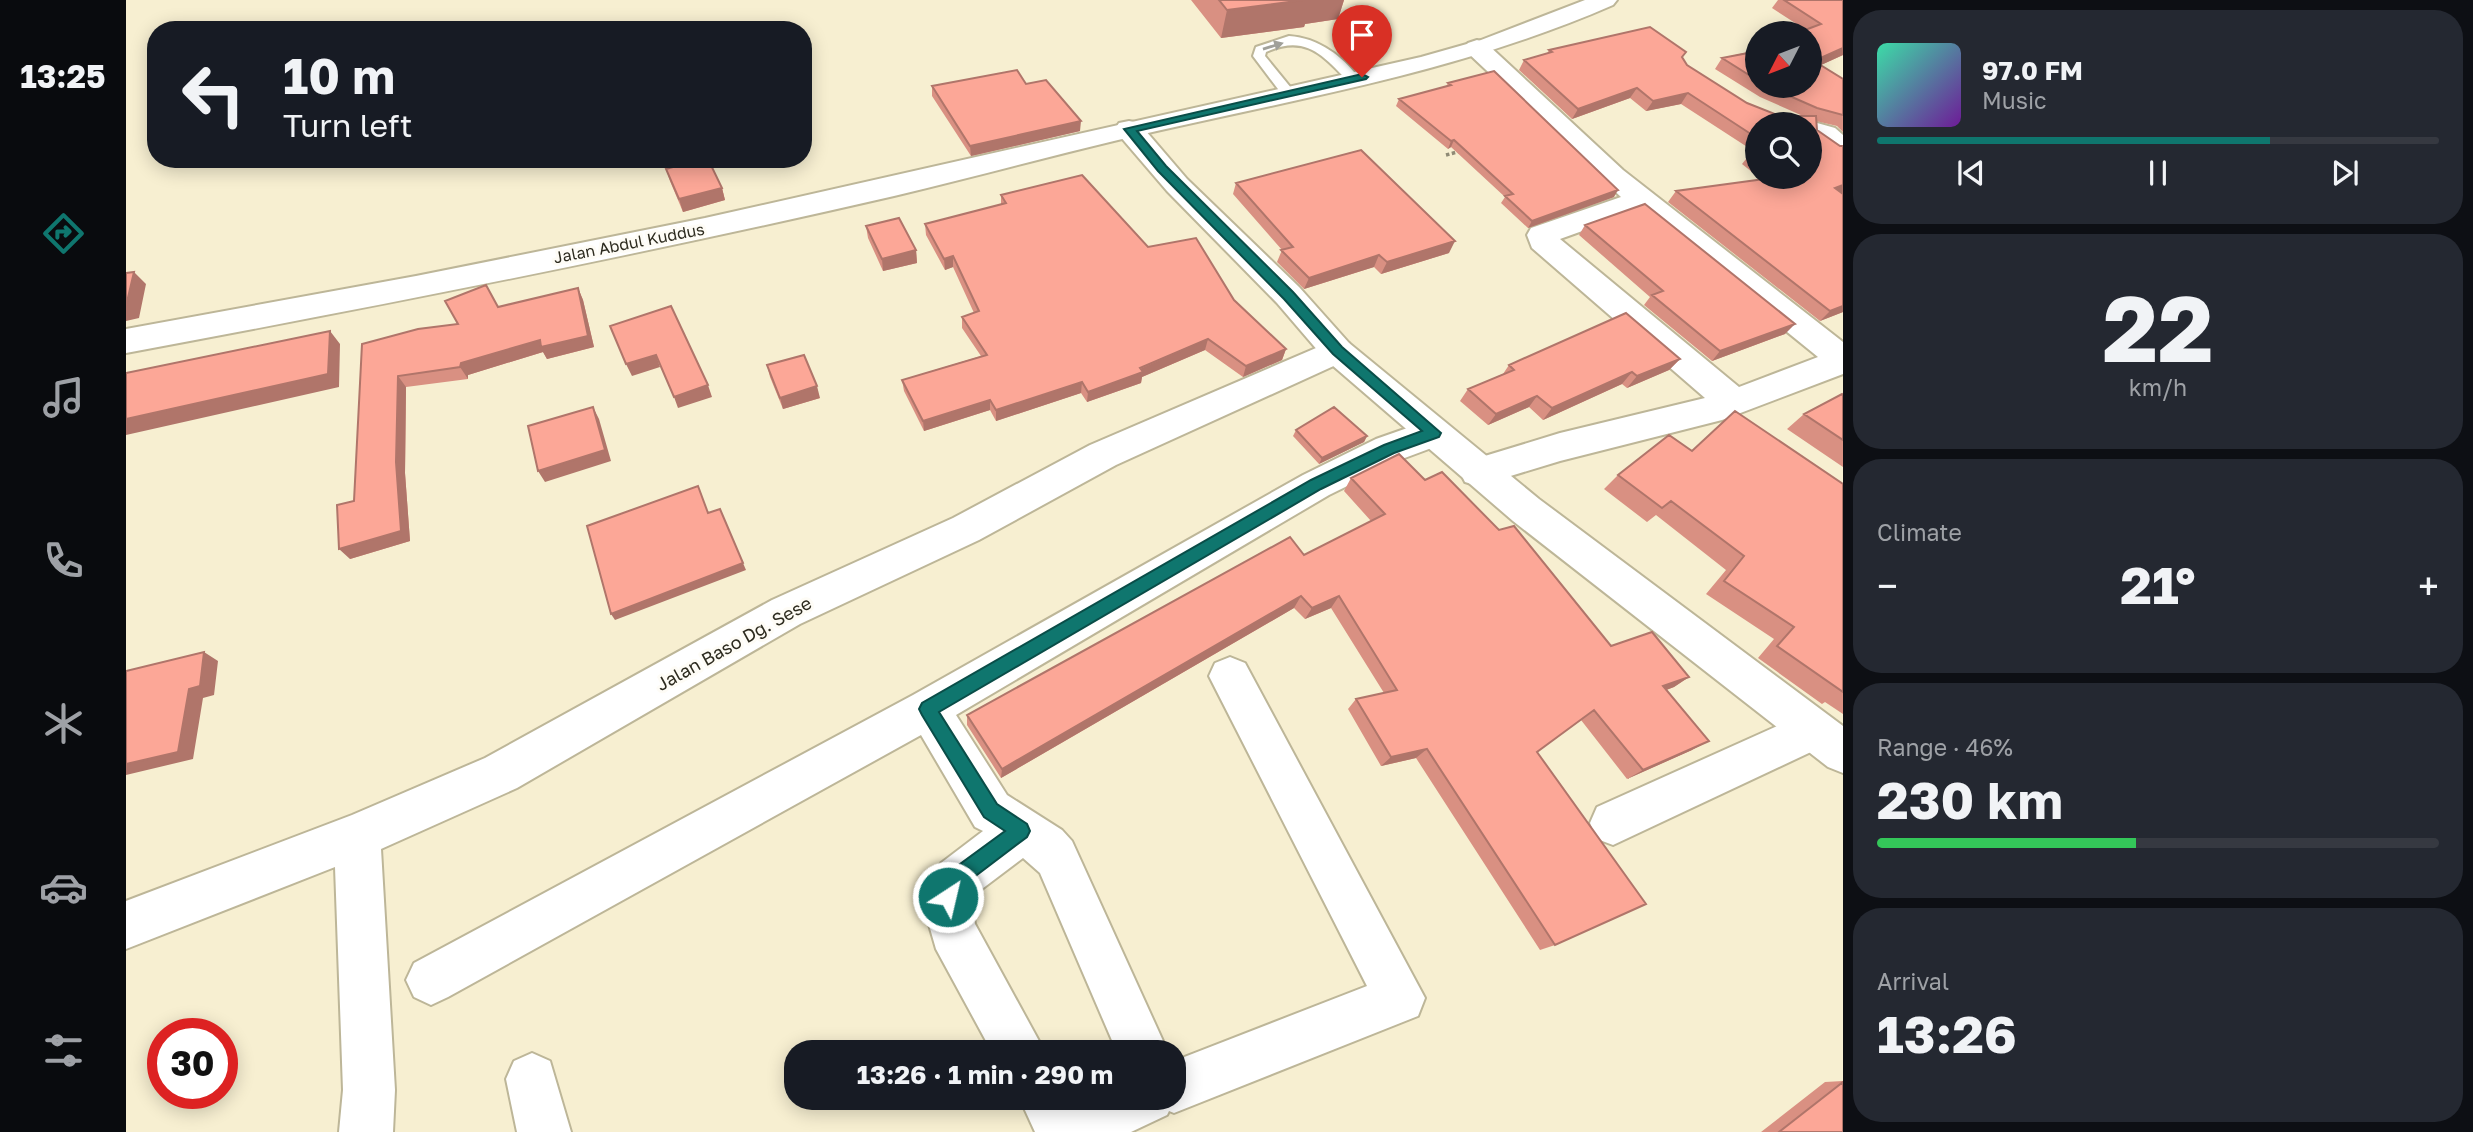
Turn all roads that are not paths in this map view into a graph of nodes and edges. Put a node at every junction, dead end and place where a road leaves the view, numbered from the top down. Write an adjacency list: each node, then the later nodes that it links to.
1 (1605, 0): 2 (street, Jalan Abdul Kuddus)
2 (1477, 48): 3 (street, Jalan Abdul Kuddus); 8 (street)
3 (1354, 79): 4 (street, Jalan Abdul Kuddus); 4 (lane, one-way to 3)
4 (1289, 94): 5 (street, Jalan Abdul Kuddus)
5 (1129, 129): 9 (street, Jalan Abdul Kuddus); 10 (street)
6 (1822, 133): 7 (street)
7 (1843, 148)
8 (1641, 200): 11 (street); 12 (street)
9 (126, 341)
10 (1337, 351): 13 (street); 21 (street, Jalan Baso Dg. Sese)
11 (1843, 360): 12 (street)
12 (1728, 405): 14 (street); 15 (street)
13 (1433, 433): 15 (street); 17 (street)
14 (1759, 433)
15 (1478, 472): 18 (street)
16 (1230, 676): 27 (street)
17 (928, 709): 20 (street); 23 (street)
18 (1828, 741): 19 (street)
19 (1613, 823)
20 (1021, 831): 24 (street); 25 (street)
21 (357, 836): 22 (street, Jalan Baso Dg. Sese); 30 (street)
22 (126, 925)
23 (431, 980)
24 (1013, 1040)
25 (1138, 1040)
26 (532, 1079): 31 (street)
27 (1186, 1082)
28 (1052, 1110): 32 (street)
29 (1120, 1110): 33 (street)
30 (366, 1132)
31 (544, 1132)
32 (1064, 1132)
33 (1071, 1132)

